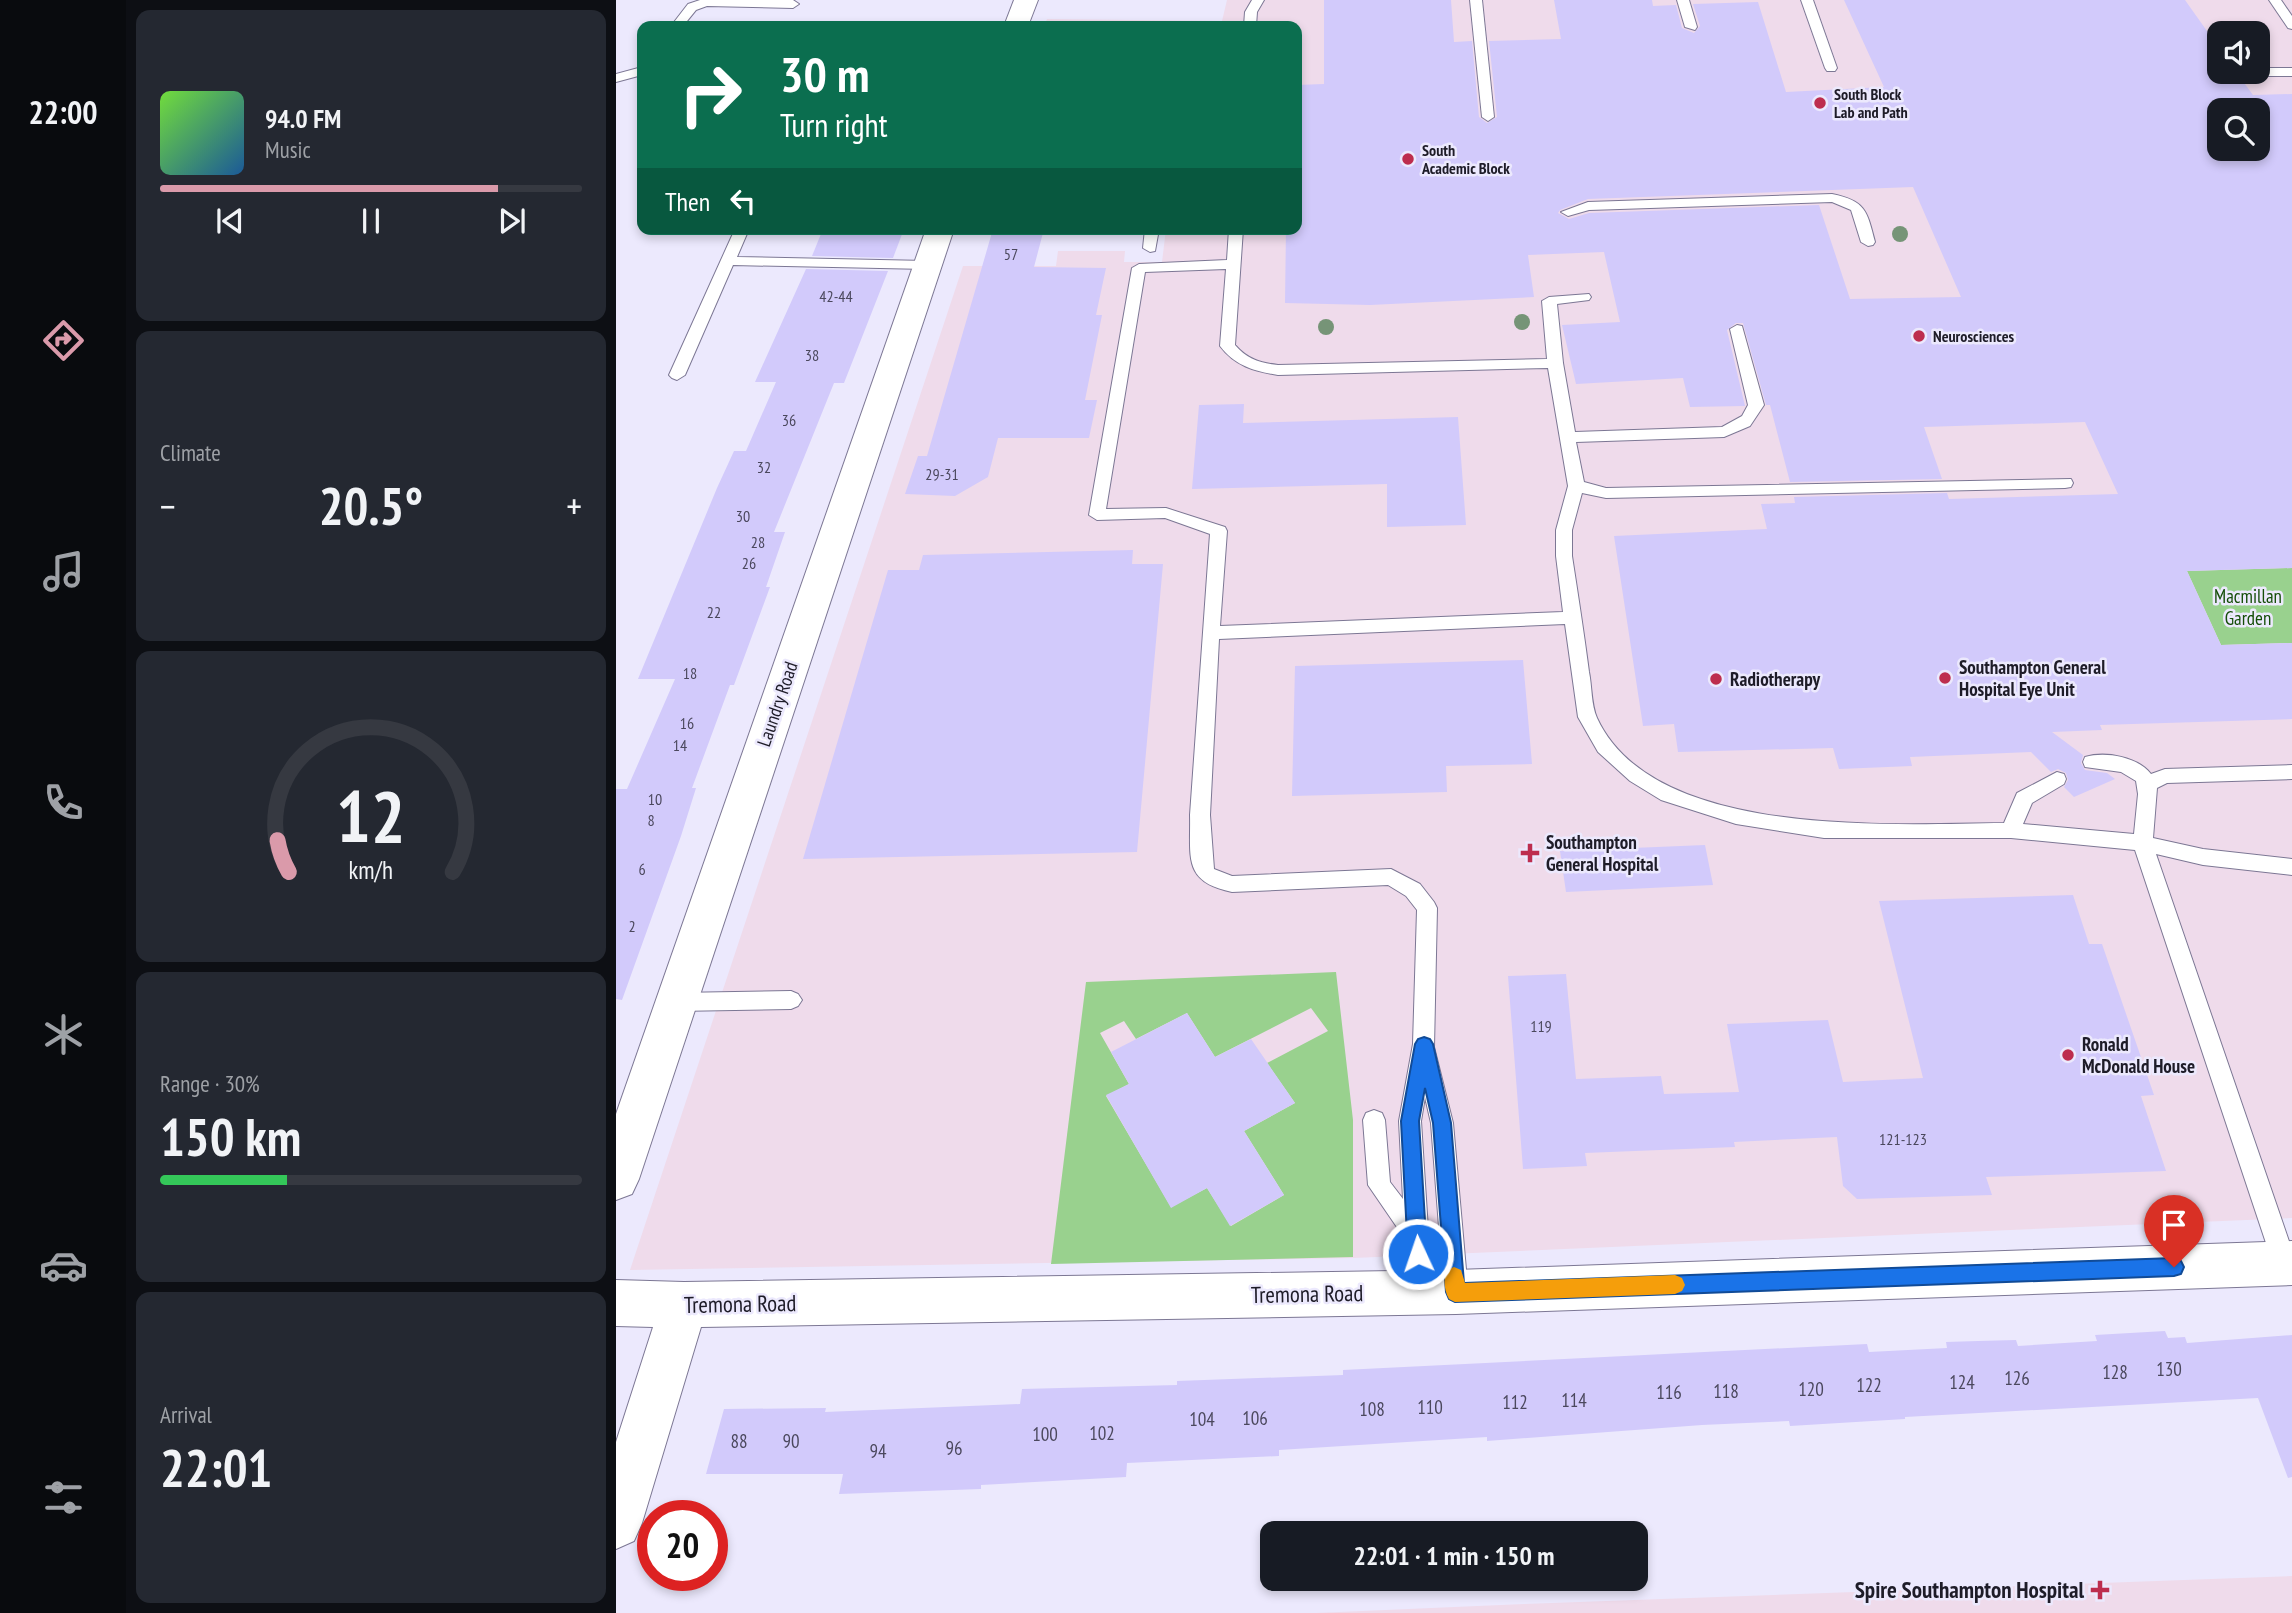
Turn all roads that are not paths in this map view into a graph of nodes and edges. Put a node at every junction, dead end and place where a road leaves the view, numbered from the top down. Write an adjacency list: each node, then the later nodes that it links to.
1 (1026, 0): 9 (street)
2 (1258, 0): 10 (lane)
3 (1476, 0): 18 (lane)
4 (1683, 0): 12 (lane)
5 (1807, 0): 13 (lane)
6 (2274, 0): 11 (lane)
7 (793, 4): 8 (lane)
8 (681, 21)
9 (1018, 21)
10 (1250, 21)
11 (2292, 25)
12 (1691, 27)
13 (1832, 68)
14 (637, 72): 17 (lane)
15 (2270, 72): 16 (lane)
16 (2292, 72)
17 (616, 78)
18 (1488, 117)
19 (1568, 212): 24 (lane)
20 (739, 235): 26 (lane)
21 (938, 235): 28 (street, Laundry Road)
22 (1151, 235): 25 (lane)
23 (1235, 235): 27 (lane)
24 (1868, 242)
25 (1150, 248)
26 (728, 261): 28 (lane); 32 (lane)
27 (1233, 264): 31 (lane); 37 (lane)
28 (927, 265): 46 (street, Laundry Road)
29 (1584, 297): 31 (lane)
30 (1737, 329): 33 (lane)
31 (1555, 363): 33 (lane)
32 (677, 375)
33 (1567, 437): 35 (lane)
34 (2065, 483): 35 (lane)
35 (1576, 486): 36 (lane)
36 (1573, 618): 37 (lane); 42 (lane)
37 (1212, 633): 47 (lane)
38 (2092, 762): 41 (lane)
39 (2292, 772): 41 (lane)
40 (2057, 779): 42 (lane)
41 (2147, 784): 43 (lane)
42 (2011, 830): 43 (lane)
43 (2143, 843): 44 (lane); 51 (lane)
44 (2292, 867)
45 (791, 1000): 46 (lane)
46 (676, 1002): 49 (street, Laundry Road)
47 (1424, 1044): 50 (lane); 52 (lane)
48 (1374, 1120): 50 (lane)
49 (616, 1180)
50 (1416, 1234): 52 (lane)
51 (2288, 1263): 52 (street, Tremona Road)
52 (1438, 1292): 54 (street, Tremona Road)
53 (616, 1303): 54 (street, Tremona Road)
54 (684, 1305): 55 (street)
55 (616, 1523)

